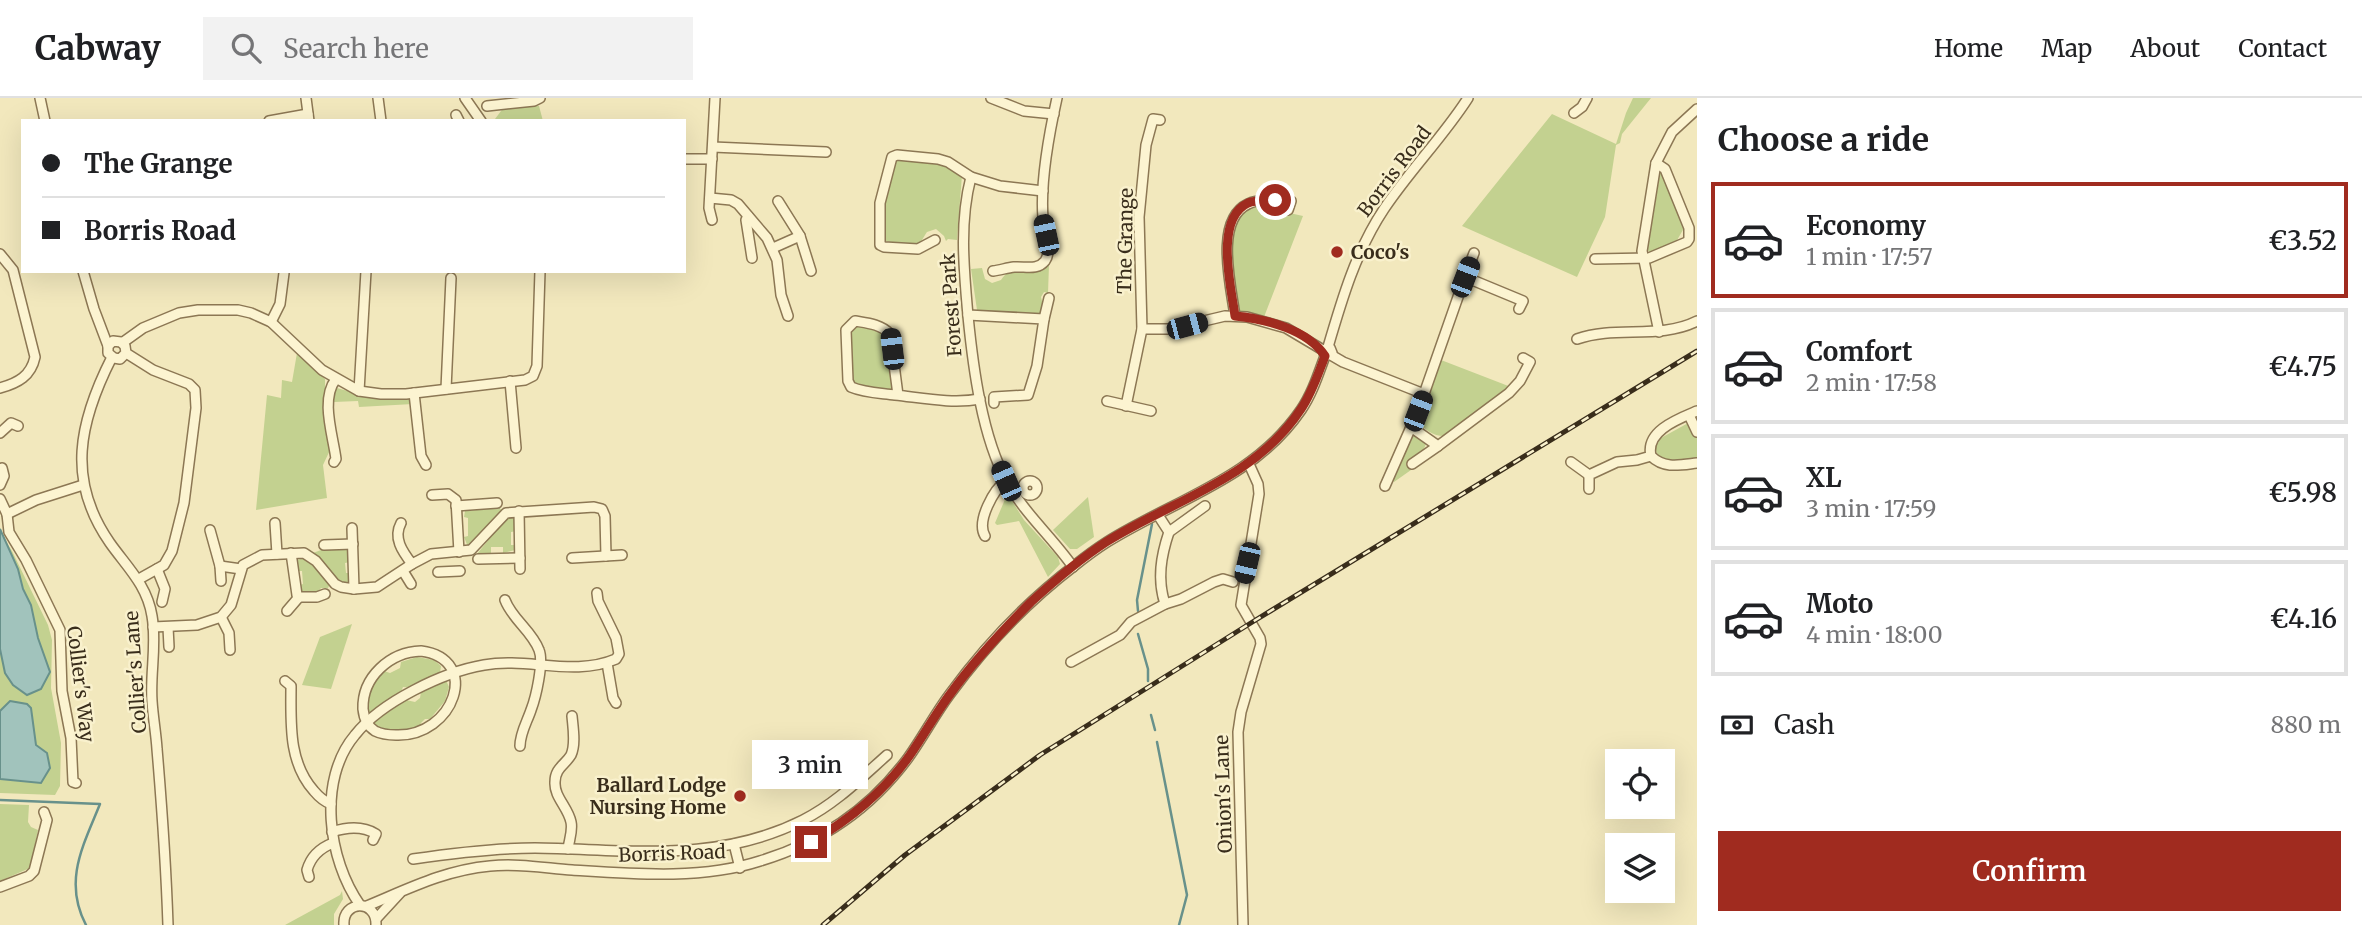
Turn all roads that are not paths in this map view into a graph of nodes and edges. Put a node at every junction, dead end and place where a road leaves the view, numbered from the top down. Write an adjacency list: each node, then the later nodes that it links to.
1 (40, 98): 16 (street)
2 (306, 98): 15 (street)
3 (378, 98): 17 (street)
4 (465, 98): 18 (street)
5 (540, 98): 11 (street)
6 (715, 98): 20 (street)
7 (991, 98): 13 (street)
8 (1057, 98): 13 (street)
9 (1468, 98): 63 (street, Borris Road)
10 (1587, 98): 14 (street)
11 (486, 106)
12 (1697, 109): 24 (street)
13 (1054, 114): 26 (street)
14 (1574, 114)
15 (308, 118)
16 (45, 119)
17 (381, 119)
18 (480, 119)
19 (1160, 120): 58 (street, The Grange)
20 (713, 147): 21 (street); 23 (street)
21 (825, 152)
22 (686, 159): 23 (street)
23 (712, 159): 27 (street)
24 (1656, 163): 33 (street); 40 (street)
25 (971, 177): 26 (street); 34 (street); 51 (street, Forest Park)
26 (1043, 191): 42 (street)
27 (710, 198): 30 (street); 31 (street)
28 (778, 201): 32 (street)
29 (1288, 210): 53 (street)
30 (748, 216): 35 (street); 38 (street)
31 (712, 220)
32 (800, 236): 35 (street); 41 (street)
33 (1694, 237): 40 (street)
34 (935, 240)
35 (773, 248): 52 (street)
36 (1474, 253): 47 (street)
37 (0, 254): 69 (street)
38 (752, 258)
39 (1595, 259): 40 (street)
40 (1643, 259): 59 (street)
41 (811, 271)
42 (993, 271)
43 (84, 273): 55 (street)
44 (284, 273): 57 (street)
45 (366, 273): 71 (street)
46 (540, 273): 68 (street)
47 (1465, 277): 50 (street); 73 (street)
48 (451, 278): 70 (street)
49 (1049, 298): 54 (street)
50 (1519, 309)
51 (968, 314): 54 (street); 75 (street, Forest Park)
52 (788, 316)
53 (1235, 316): 58 (street); 63 (street)
54 (1044, 319): 77 (street)
55 (99, 320): 61 (street); 62 (street)
56 (1697, 321): 59 (street)
57 (271, 322): 61 (street); 67 (street)
58 (1142, 329): 78 (street, The Grange)
59 (1659, 332): 60 (street)
60 (1577, 339)
61 (120, 342): 62 (street); 64 (street)
62 (108, 346): 65 (street)
63 (1327, 352): 73 (street); 91 (street, Borris Road)
64 (125, 353): 65 (street); 129 (street)
65 (112, 357): 98 (street, Collier's Lane)
66 (1523, 358): 85 (street)
67 (336, 379): 71 (street); 88 (street)
68 (510, 381): 70 (street); 86 (street)
69 (0, 388)
70 (446, 388): 72 (street)
71 (359, 391): 72 (street)
72 (414, 393): 93 (street)
73 (1424, 394): 82 (street)
74 (898, 395): 74 (street); 75 (street)
75 (981, 399): 96 (street, Forest Park)
76 (1107, 401): 78 (street)
77 (994, 403)
78 (1126, 406): 79 (street)
79 (1151, 411)
80 (1693, 413): 83 (street); 87 (street)
81 (18, 426): 84 (street)
82 (1411, 427): 85 (street); 99 (street)
83 (1697, 432)
84 (0, 433)
85 (1438, 446): 92 (street)
86 (516, 448)
87 (1650, 456): 90 (street); 95 (street)
88 (334, 462)
89 (1571, 462): 95 (street)
90 (1697, 463)
91 (1249, 464): 108 (street, Borris Road); 180 (street, Onion's Lane)
92 (1412, 464)
93 (426, 465)
94 (2, 468): 97 (street)
95 (1589, 475): 100 (street)
96 (1006, 481): 114 (street); 128 (street, Forest Park)
97 (0, 485)
98 (83, 485): 107 (street); 134 (street, Collier's Lane)
99 (1385, 486)
100 (1589, 489)
101 (432, 495): 104 (street)
102 (0, 499): 107 (street, Collier's Way)
103 (497, 503): 104 (street)
104 (456, 506): 117 (street)
105 (1205, 506): 113 (street)
106 (519, 511): 117 (street); 122 (street); 123 (street)
107 (7, 514): 161 (street, Collier's Way)
108 (1158, 515): 113 (street); 128 (street, Borris Road)
109 (275, 523): 119 (street)
110 (401, 523): 126 (street)
111 (352, 528): 115 (street)
112 (210, 530): 127 (street)
113 (1169, 533): 144 (street)
114 (985, 536)
115 (353, 544): 116 (street); 138 (street)
116 (324, 545)
117 (459, 552): 120 (street)
118 (291, 553): 119 (street); 138 (street); 141 (street)
119 (277, 554): 130 (street)
120 (445, 554): 126 (street); 133 (street)
121 (622, 555): 122 (street)
122 (606, 556): 124 (street)
123 (520, 558): 125 (street); 131 (street)
124 (572, 558)
125 (478, 559)
126 (412, 564): 132 (street)
127 (220, 566): 130 (street); 135 (street)
128 (1073, 567): 170 (street, Borris Road)
129 (157, 569): 134 (street); 143 (street)
130 (241, 569): 146 (street)
131 (520, 569)
132 (403, 571): 137 (street); 138 (street)
133 (460, 571)
134 (139, 579): 147 (street, Collier's Lane)
135 (221, 581)
136 (1233, 582): 144 (street)
137 (411, 584)
138 (354, 589)
139 (597, 593): 152 (street)
140 (325, 594): 141 (street)
141 (299, 597): 145 (street)
142 (505, 600): 153 (street)
143 (162, 602)
144 (1165, 604): 151 (street)
145 (288, 611)
146 (221, 617): 148 (street); 150 (street)
147 (153, 627): 148 (street); 178 (street, Collier's Lane)
148 (169, 627): 149 (street)
149 (169, 647)
150 (230, 649)
151 (1071, 662)
152 (607, 663): 153 (street); 156 (street)
153 (541, 664): 154 (street); 159 (street)
154 (452, 673): 158 (street); 158 (street); 158 (street)
155 (285, 681): 162 (street)
156 (616, 703)
157 (572, 716): 168 (street)
158 (366, 724): 162 (street)
159 (520, 746)
160 (887, 755): 167 (street)
161 (76, 783)
162 (331, 804): 164 (street)
163 (44, 812): 172 (street)
164 (332, 832): 165 (street); 166 (street)
165 (373, 839)
166 (333, 843): 171 (street); 173 (street)
167 (734, 844): 168 (street); 170 (street)
168 (568, 849): 169 (street)
169 (413, 859)
170 (740, 868): 174 (street, Borris Road)
171 (309, 877)
172 (0, 887)
173 (351, 892): 175 (street); 176 (street)
174 (401, 892): 175 (street, Borris Road); 177 (street, Borris Road)
175 (363, 906): 176 (street, Borris Road); 177 (street)
176 (349, 909): 179 (street)
177 (376, 922)
178 (169, 925)
179 (344, 925)
180 (1243, 925)

